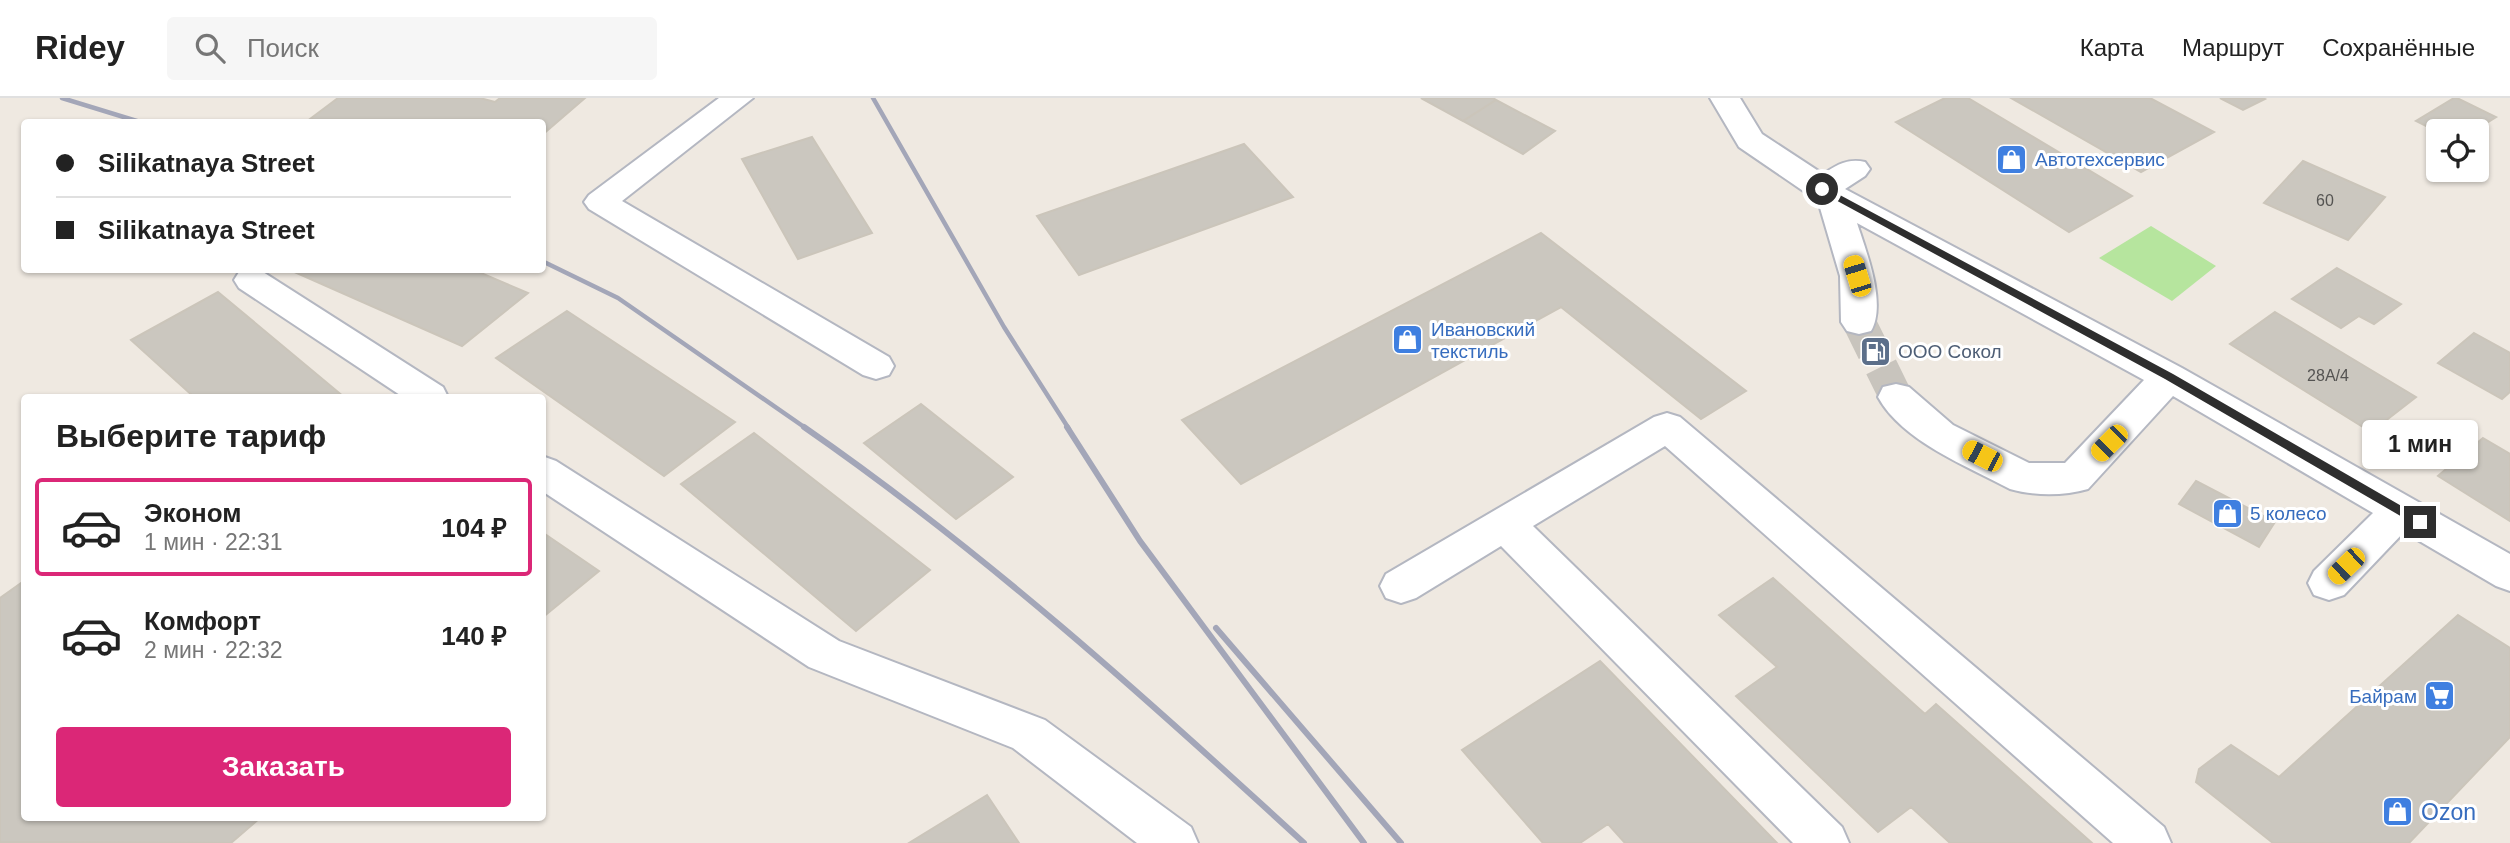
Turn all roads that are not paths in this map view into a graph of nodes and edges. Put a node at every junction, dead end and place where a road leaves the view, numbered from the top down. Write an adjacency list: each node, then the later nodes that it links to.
1 (738, 98): 6 (street)
2 (1725, 98): 3 (street)
3 (1836, 185): 5 (street); 7 (street)
4 (251, 280): 8 (street)
5 (1859, 322)
6 (876, 366)
7 (2169, 377): 9 (street); 11 (street)
8 (425, 394)
9 (1896, 397)
10 (546, 474): 16 (street)
11 (2400, 511): 13 (street); 14 (street)
12 (1505, 524): 15 (street); 17 (street); 18 (street)
13 (2510, 574)
14 (2329, 583)
15 (1401, 586)
16 (1174, 843)
17 (1825, 843)
18 (2147, 843)

